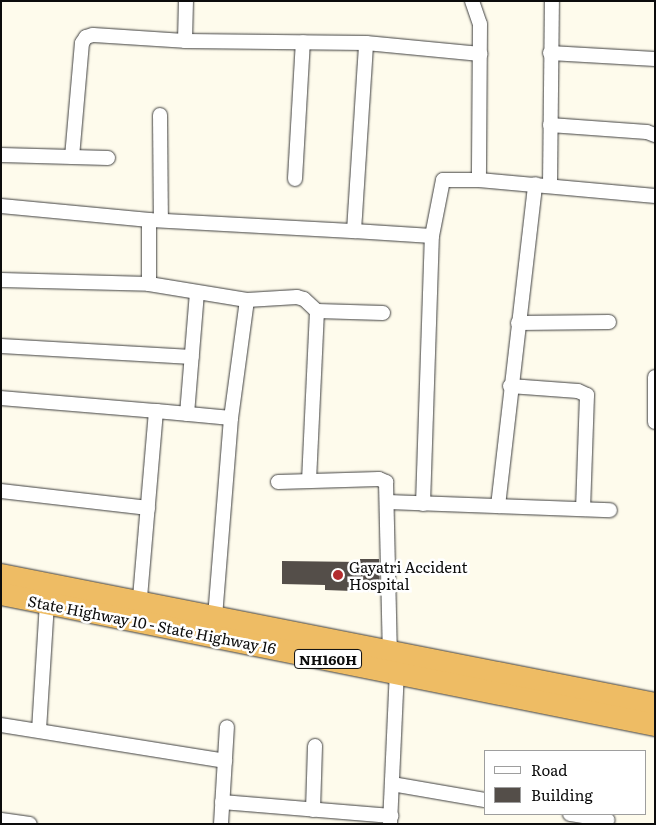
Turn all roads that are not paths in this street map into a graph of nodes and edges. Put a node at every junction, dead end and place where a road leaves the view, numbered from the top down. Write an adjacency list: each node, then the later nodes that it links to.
1 (186, 1): 4 (street)
2 (472, 1): 8 (street)
3 (552, 1): 7 (street)
4 (185, 41): 5 (street); 14 (street)
5 (303, 42): 6 (street); 16 (street)
6 (366, 43): 8 (street); 23 (street)
7 (550, 52): 9 (street); 11 (street)
8 (480, 54): 17 (street)
9 (655, 59)
10 (160, 115): 22 (street)
11 (550, 125): 12 (street); 19 (street)
12 (655, 135)
13 (1, 155): 14 (street)
14 (72, 157): 15 (street)
15 (108, 158)
16 (295, 178)
17 (479, 180): 18 (street); 24 (street)
18 (535, 184): 19 (street); 32 (street)
19 (550, 185): 20 (street)
20 (655, 196)
21 (1, 206): 22 (street)
22 (155, 220): 23 (street); 26 (street)
23 (354, 231): 24 (street)
24 (432, 236): 47 (street)
25 (1, 280): 26 (street)
26 (149, 284): 27 (street)
27 (197, 292): 28 (street); 34 (street)
28 (247, 300): 29 (street); 41 (street)
29 (316, 311): 30 (street); 43 (street)
30 (383, 313)
31 (609, 322): 32 (street)
32 (518, 323): 36 (street)
33 (1, 346): 34 (street)
34 (192, 356): 40 (street)
35 (655, 378): 37 (street)
36 (510, 386): 48 (street); 50 (street)
37 (654, 389): 42 (street)
38 (1, 398): 39 (street)
39 (156, 411): 40 (street); 49 (street)
40 (187, 414): 41 (street)
41 (231, 418): 56 (street)
42 (655, 422)
43 (309, 481): 44 (street); 46 (street)
44 (278, 482)
45 (1, 491): 49 (street)
46 (388, 502): 47 (street); 57 (street)
47 (423, 504): 48 (street)
48 (498, 506): 50 (street)
49 (148, 508): 55 (street)
50 (583, 509): 51 (street)
51 (610, 510)
52 (1, 575): 55 (highway, State Highway 10 - State Highway 16 / NH160H)
53 (1, 594): 54 (highway, State Highway 10 - State Highway 16 / NH160H)
54 (46, 603): 55 (highway, State Highway 10 - State Highway 16 / NH160H); 62 (street)
55 (139, 612): 56 (highway, State Highway 10 - State Highway 16 / NH160H); 57 (highway, State Highway 10 - State Highway 16 / NH160H)
56 (215, 617): 57 (highway, State Highway 10 - State Highway 16 / NH160H)
57 (395, 660): 58 (highway, State Highway 10 - State Highway 16 / NH160H); 60 (highway, State Highway 10 - State Highway 16 / NH160H); 65 (street)
58 (655, 704)
59 (1, 725): 62 (street)
60 (655, 725)
61 (227, 726): 64 (street)
62 (39, 730): 64 (street)
63 (315, 746): 68 (street)
64 (225, 761): 67 (street)
65 (392, 784): 66 (street); 71 (street)
66 (483, 800)
67 (222, 802): 68 (street); 74 (street)
68 (313, 810): 71 (street)
69 (576, 815): 72 (street)
70 (1, 820): 73 (street)
71 (391, 820)
72 (608, 820)
73 (30, 824)
74 (221, 824)

